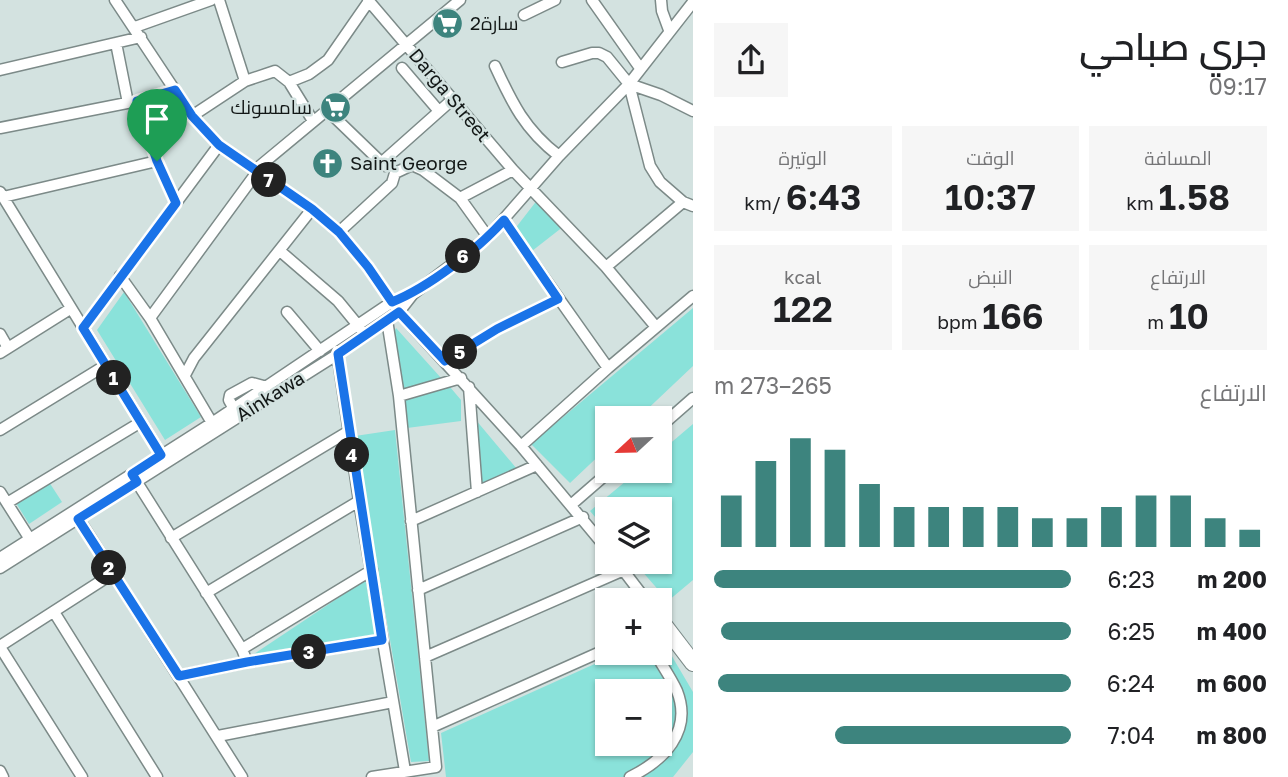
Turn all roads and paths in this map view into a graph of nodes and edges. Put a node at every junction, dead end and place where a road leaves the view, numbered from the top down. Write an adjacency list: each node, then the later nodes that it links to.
1 (116, 0): 12 (street)
2 (211, 0): 12 (street)
3 (219, 0): 20 (street)
4 (555, 0): 10 (street)
5 (593, 0): 18 (street)
6 (661, 0): 11 (street)
7 (369, 1): 14 (street, Darga Street); 21 (street)
8 (451, 2): 14 (street)
9 (693, 2): 11 (street)
10 (524, 15)
11 (669, 30): 18 (street)
12 (138, 32): 13 (street); 23 (street)
13 (116, 43): 19 (street); 25 (street)
14 (407, 44): 24 (street, Darga Street); 27 (street)
15 (562, 62): 22 (street)
16 (495, 66): 33 (street)
17 (402, 68): 28 (street)
18 (640, 68): 22 (street)
19 (0, 70)
20 (245, 80): 21 (street); 29 (street)
21 (289, 82): 30 (street)
22 (629, 84): 26 (street); 33 (street); 43 (street)
23 (175, 90): 25 (street); 29 (street)
24 (453, 99): 28 (street); 36 (street, Darga Street)
25 (132, 102): 31 (street); 34 (street)
26 (691, 107)
27 (327, 110): 30 (street); 35 (street)
28 (438, 110): 35 (street)
29 (192, 116): 32 (street)
30 (313, 121): 37 (street)
31 (0, 128)
32 (219, 145): 37 (street); 42 (street)
33 (559, 156): 39 (street)
34 (157, 161): 40 (street); 42 (street)
35 (381, 163): 38 (street)
36 (513, 170): 39 (street, Darga Street); 41 (street)
37 (256, 171): 44 (street); 56 (street)
38 (396, 173): 41 (street); 46 (street)
39 (532, 189): 45 (street); 49 (street, Darga Street)
40 (1, 194): 54 (street)
41 (460, 198): 47 (street)
42 (176, 203): 50 (street)
43 (688, 204): 49 (street)
44 (312, 209): 46 (street); 48 (street)
45 (504, 220): 47 (street); 52 (street)
46 (339, 232): 53 (street)
47 (488, 237): 53 (street)
48 (280, 251): 60 (street); 69 (street)
49 (606, 267): 58 (street, Darga Street)
50 (120, 276): 56 (street); 59 (street)
51 (693, 296): 58 (street)
52 (558, 299): 66 (street); 68 (street)
53 (396, 307): 57 (street, Ainkawa); 60 (street, Ainkawa); 66 (street)
54 (70, 309): 59 (street); 63 (street)
55 (287, 312): 64 (street)
56 (150, 318): 69 (street)
57 (387, 320): 60 (street, Ainkawa); 71 (street)
58 (656, 327): 68 (street)
59 (83, 328): 67 (street)
60 (362, 330): 62 (street, Ainkawa); 65 (street, Ainkawa)
61 (0, 334): 63 (street)
62 (335, 341): 64 (street, Ainkawa); 65 (street)
63 (4, 351)
64 (320, 351): 75 (street, Ainkawa)
65 (338, 354): 75 (street, Ainkawa); 77 (street)
66 (445, 361): 70 (street)
67 (106, 365): 74 (street); 76 (street)
68 (608, 368): 78 (street)
69 (185, 375): 75 (street)
70 (465, 382): 71 (street); 78 (street); 84 (street)
71 (399, 396): 90 (street)
72 (693, 398): 73 (street)
73 (672, 416)
74 (141, 422): 79 (street); 86 (street)
75 (214, 427): 79 (street, Ainkawa)
76 (0, 430)
77 (349, 431): 85 (street); 92 (street)
78 (521, 446): 80 (street)
79 (164, 459): 81 (street, Ainkawa)
80 (537, 465): 84 (street); 87 (street)
81 (134, 478): 88 (street, Ainkawa); 92 (street)
82 (596, 483): 87 (street)
83 (0, 492): 86 (street)
84 (477, 492): 90 (street)
85 (359, 501): 96 (street); 102 (street)
86 (7, 503): 93 (street)
87 (572, 504): 89 (street)
88 (76, 515): 93 (street, Ainkawa); 97 (street)
89 (583, 517): 91 (street); 101 (street)
90 (411, 521): 101 (street)
91 (595, 533)
92 (171, 538): 102 (street)
93 (32, 544): 94 (street, Ainkawa); 95 (street)
94 (0, 558)
95 (0, 568)
96 (372, 570): 105 (street); 107 (street)
97 (113, 573): 103 (street); 113 (street)
98 (603, 574): 109 (street)
99 (626, 574): 100 (street)
100 (637, 588)
101 (418, 590): 109 (street)
102 (206, 593): 107 (street)
103 (54, 612): 106 (street); 122 (street)
104 (672, 637): 111 (highway)
105 (382, 640): 110 (street); 114 (street)
106 (0, 647): 121 (street)
107 (242, 649): 110 (street)
108 (595, 654): 115 (street)
109 (425, 657): 115 (street)
110 (247, 662): 113 (street)
111 (693, 663)
112 (662, 665): 125 (street)
113 (179, 676): 116 (street)
114 (393, 702): 116 (street); 118 (street)
115 (432, 727): 119 (street)
116 (218, 736): 123 (street)
117 (0, 771): 120 (street)
118 (405, 771): 119 (street); 124 (street)
119 (420, 773)
120 (4, 777)
121 (82, 777)
122 (157, 777)
123 (242, 777)
124 (372, 777)
125 (630, 777)

